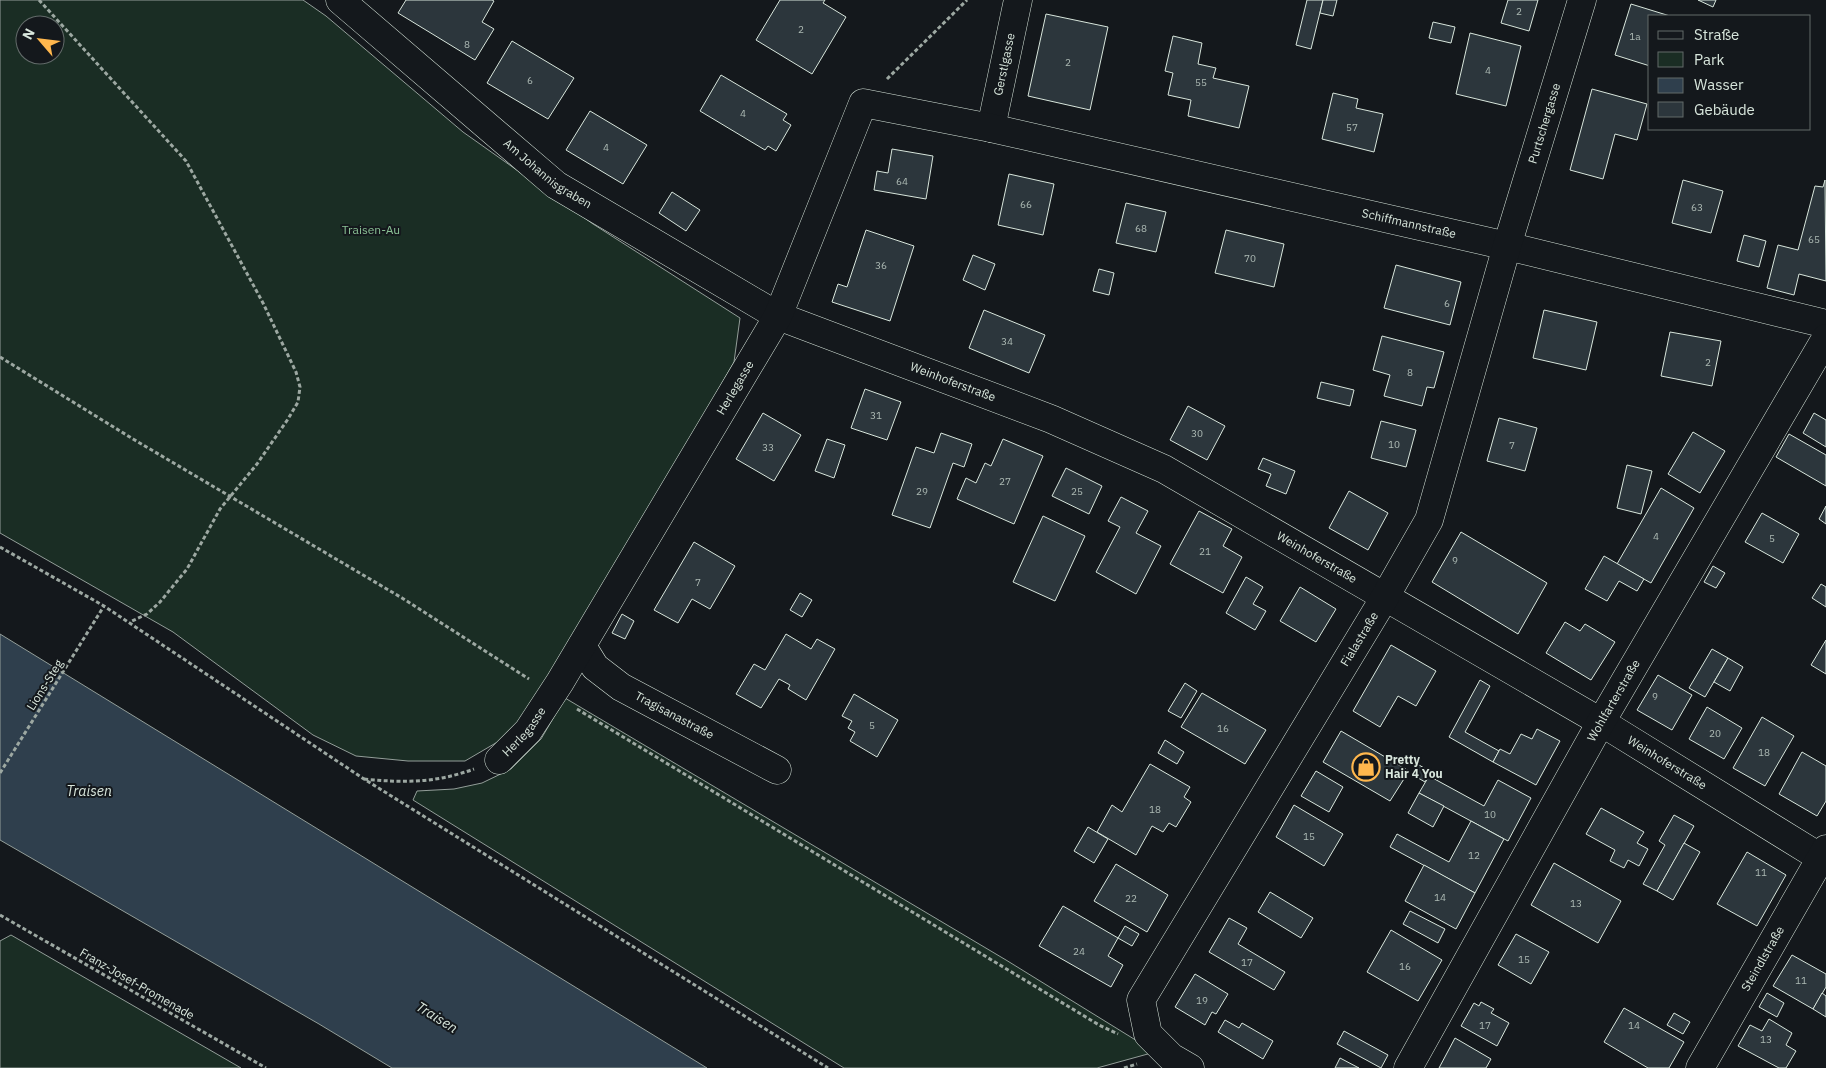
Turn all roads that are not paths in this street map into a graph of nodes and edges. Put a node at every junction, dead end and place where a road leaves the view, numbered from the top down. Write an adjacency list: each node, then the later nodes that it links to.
1 (340, 0): 6 (street, Am Johannisgraben)
2 (1018, 0): 4 (street, Gerstlgasse)
3 (1582, 0): 5 (street, Purtschergasse)
4 (991, 128): 5 (street, Schiffmannstraße); 6 (street, Herlegasse)
5 (1506, 246): 7 (street, Schiffmannstraße); 9 (street, Fialastraße)
6 (778, 316): 9 (street, Weinhoferstraße); 10 (street, Herlegasse)
7 (1826, 324)
8 (1826, 338): 11 (street, Wohlfarterstraße)
9 (1384, 596): 11 (street, Weinhoferstraße); 15 (street, Fialastraße)
10 (582, 646): 12 (street, Herlegasse); 13 (street, Tragisanastraße)
11 (1601, 722): 14 (street, Weinhoferstraße); 16 (street, Wohlfarterstraße)
12 (499, 760)
13 (777, 770)
14 (1824, 856): 17 (street, Steindlstraße)
15 (1190, 1068)
16 (1408, 1068)
17 (1700, 1068)

